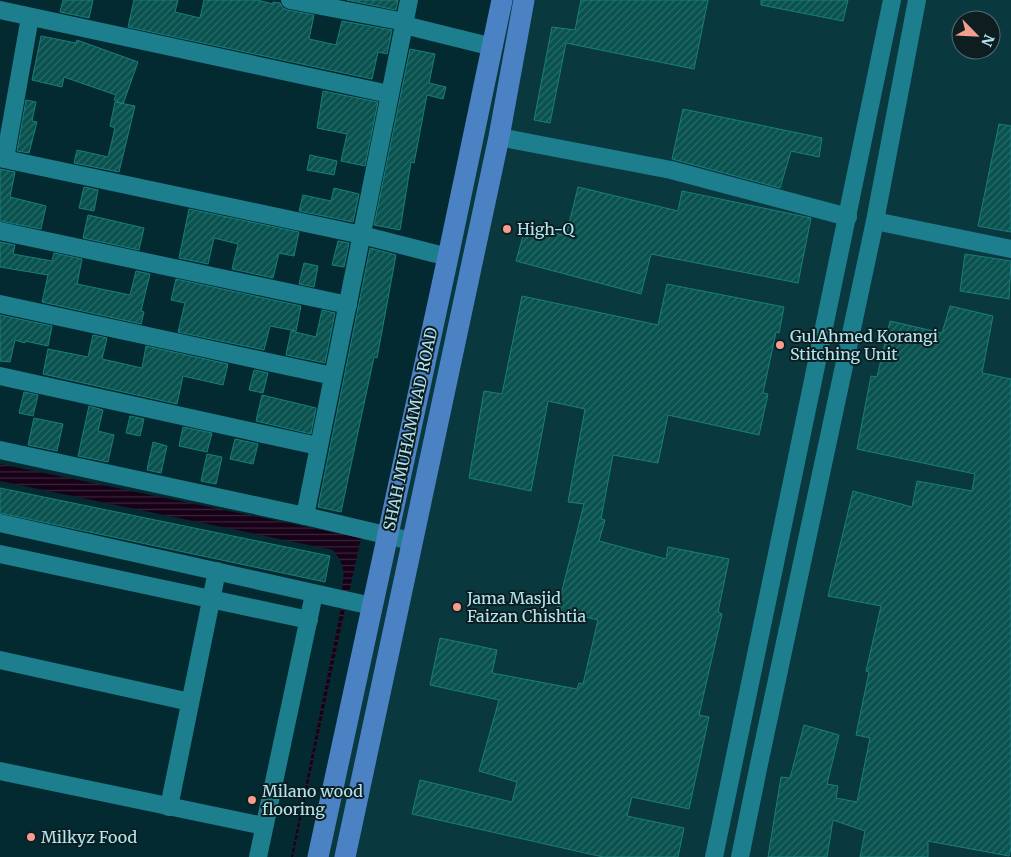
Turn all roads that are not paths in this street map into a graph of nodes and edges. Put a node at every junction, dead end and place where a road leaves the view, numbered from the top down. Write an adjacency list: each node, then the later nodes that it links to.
1 (2, 0): 8 (street)
2 (290, 0): 10 (street)
3 (409, 0): 10 (street)
4 (502, 0): 11 (main road, SHAH MUHAMMAD ROAD)
5 (524, 0): 13 (main road, SHAH MUHAMMAD ROAD)
6 (892, 0): 15 (street)
7 (917, 0): 16 (street)
8 (0, 10): 9 (street)
9 (30, 17): 12 (street); 14 (street)
10 (404, 24): 11 (street); 12 (street)
11 (493, 47): 22 (main road, SHAH MUHAMMAD ROAD)
12 (389, 94): 20 (street)
13 (499, 137): 17 (street); 32 (main road, SHAH MUHAMMAD ROAD)
14 (2, 158): 20 (street)
15 (853, 193): 16 (street); 17 (street)
16 (879, 199): 18 (street)
17 (848, 217): 41 (street)
18 (875, 221): 21 (street); 42 (street)
19 (0, 231): 24 (street)
20 (362, 235): 22 (street); 24 (street)
21 (1011, 249)
22 (448, 257): 31 (main road, SHAH MUHAMMAD ROAD)
23 (0, 304): 26 (street)
24 (348, 305): 26 (street)
25 (0, 376): 27 (street)
26 (333, 376): 27 (street)
27 (318, 446): 29 (street)
28 (0, 450): 29 (street)
29 (304, 516): 31 (street)
30 (0, 522): 34 (street)
31 (386, 535): 32 (street); 37 (main road, SHAH MUHAMMAD ROAD)
32 (411, 541): 48 (main road, SHAH MUHAMMAD ROAD)
33 (0, 554): 36 (street)
34 (217, 571): 35 (street); 36 (street)
35 (314, 594): 37 (street); 38 (street)
36 (211, 599): 38 (street); 40 (street)
37 (357, 603): 47 (main road, SHAH MUHAMMAD ROAD)
38 (309, 620): 45 (street)
39 (0, 660): 40 (street)
40 (190, 702): 44 (street)
41 (734, 760): 42 (street); 49 (street)
42 (758, 764): 50 (street)
43 (0, 771): 44 (street)
44 (169, 807): 45 (street)
45 (264, 826): 46 (street)
46 (258, 857)
47 (318, 857)
48 (345, 857)
49 (714, 857)
50 (740, 857)

